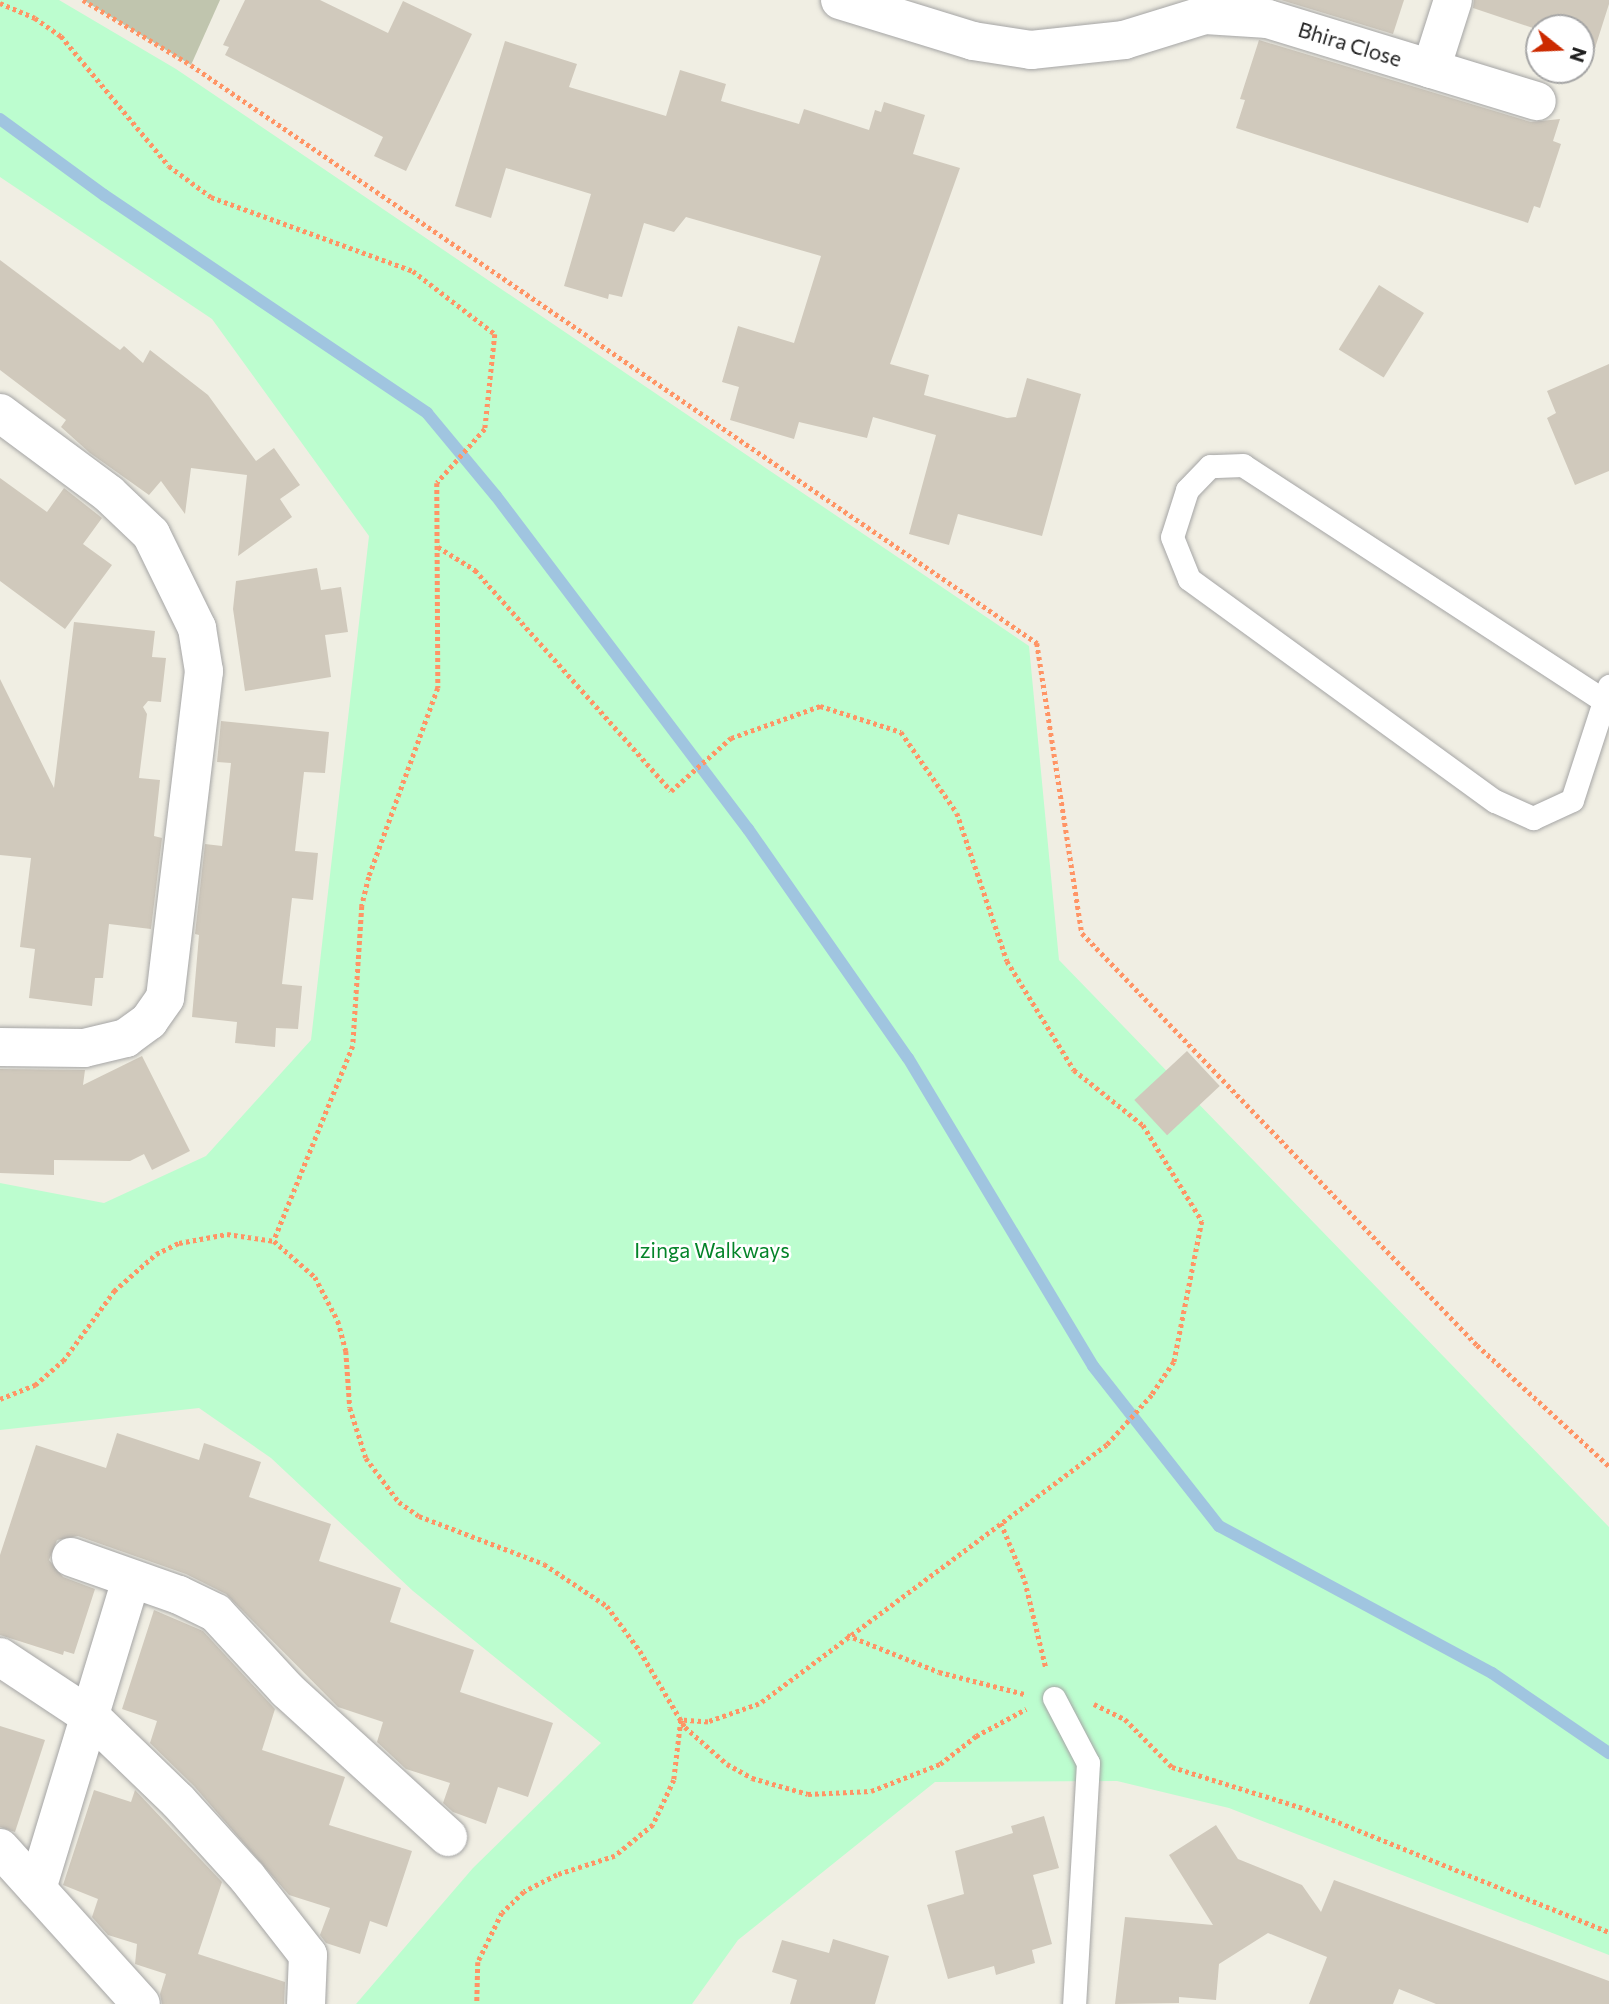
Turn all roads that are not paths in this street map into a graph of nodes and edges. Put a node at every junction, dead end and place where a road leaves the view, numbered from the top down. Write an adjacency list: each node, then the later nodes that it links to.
1 (839, 0): 3 (street, Bhira Close)
2 (1453, 0): 4 (street)
3 (1270, 9): 4 (street, Bhira Close)
4 (1431, 69): 5 (street, Bhira Close)
5 (1537, 101)
6 (0, 413): 8 (street)
7 (1606, 693): 7 (lane)
8 (0, 1047)
9 (71, 1557): 10 (street)
10 (131, 1579): 13 (street); 14 (street)
11 (0, 1657): 13 (street)
12 (1054, 1698): 19 (lane)
13 (92, 1718): 16 (street); 18 (street)
14 (448, 1837)
15 (0, 1849): 16 (street)
16 (37, 1889): 17 (street)
17 (141, 2004)
18 (306, 2004)
19 (1074, 2004)

